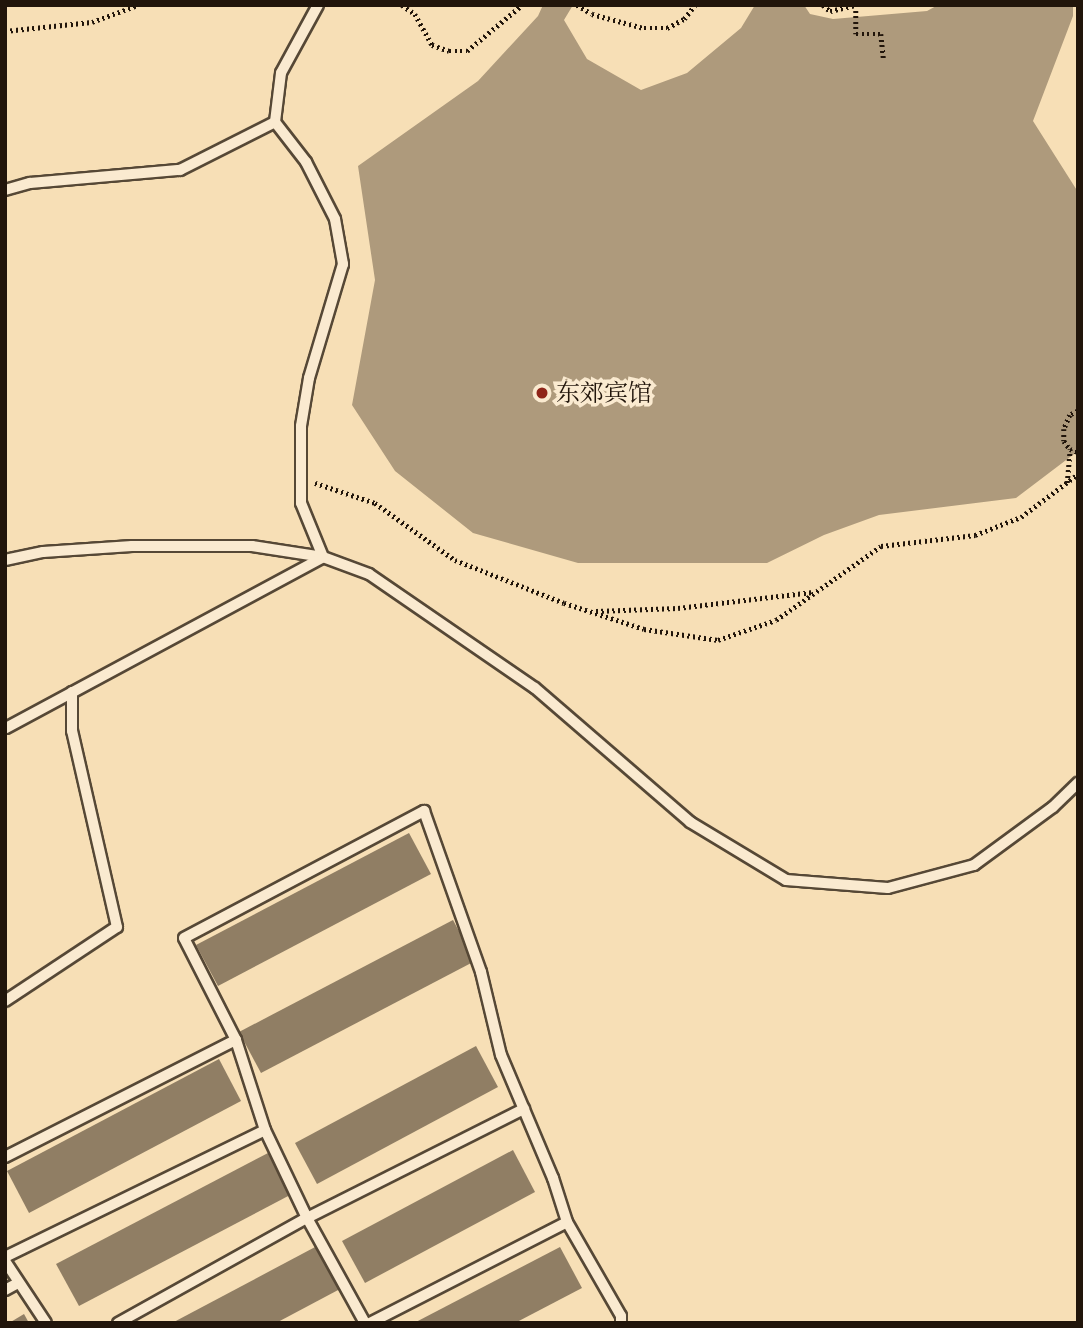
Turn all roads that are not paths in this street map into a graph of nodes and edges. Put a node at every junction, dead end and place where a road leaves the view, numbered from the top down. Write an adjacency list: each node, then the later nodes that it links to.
1 (318, 5): 2 (lane)
2 (275, 122): 3 (lane); 4 (lane)
3 (5, 190)
4 (323, 557): 5 (lane); 6 (lane); 8 (lane)
5 (5, 560)
6 (72, 692): 7 (lane); 9 (lane)
7 (6, 728)
8 (1078, 783)
9 (5, 1001)
10 (236, 1040): 11 (lane); 12 (lane); 13 (lane)
11 (524, 1109): 14 (lane); 15 (lane)
12 (265, 1130): 14 (lane); 16 (lane)
13 (5, 1157)
14 (307, 1218): 20 (lane); 21 (lane)
15 (567, 1222): 21 (lane); 22 (lane)
16 (5, 1259): 17 (lane)
17 (18, 1283): 18 (lane); 19 (lane)
18 (5, 1290)
19 (46, 1323)
20 (118, 1323)
21 (367, 1323)
22 (621, 1323)

